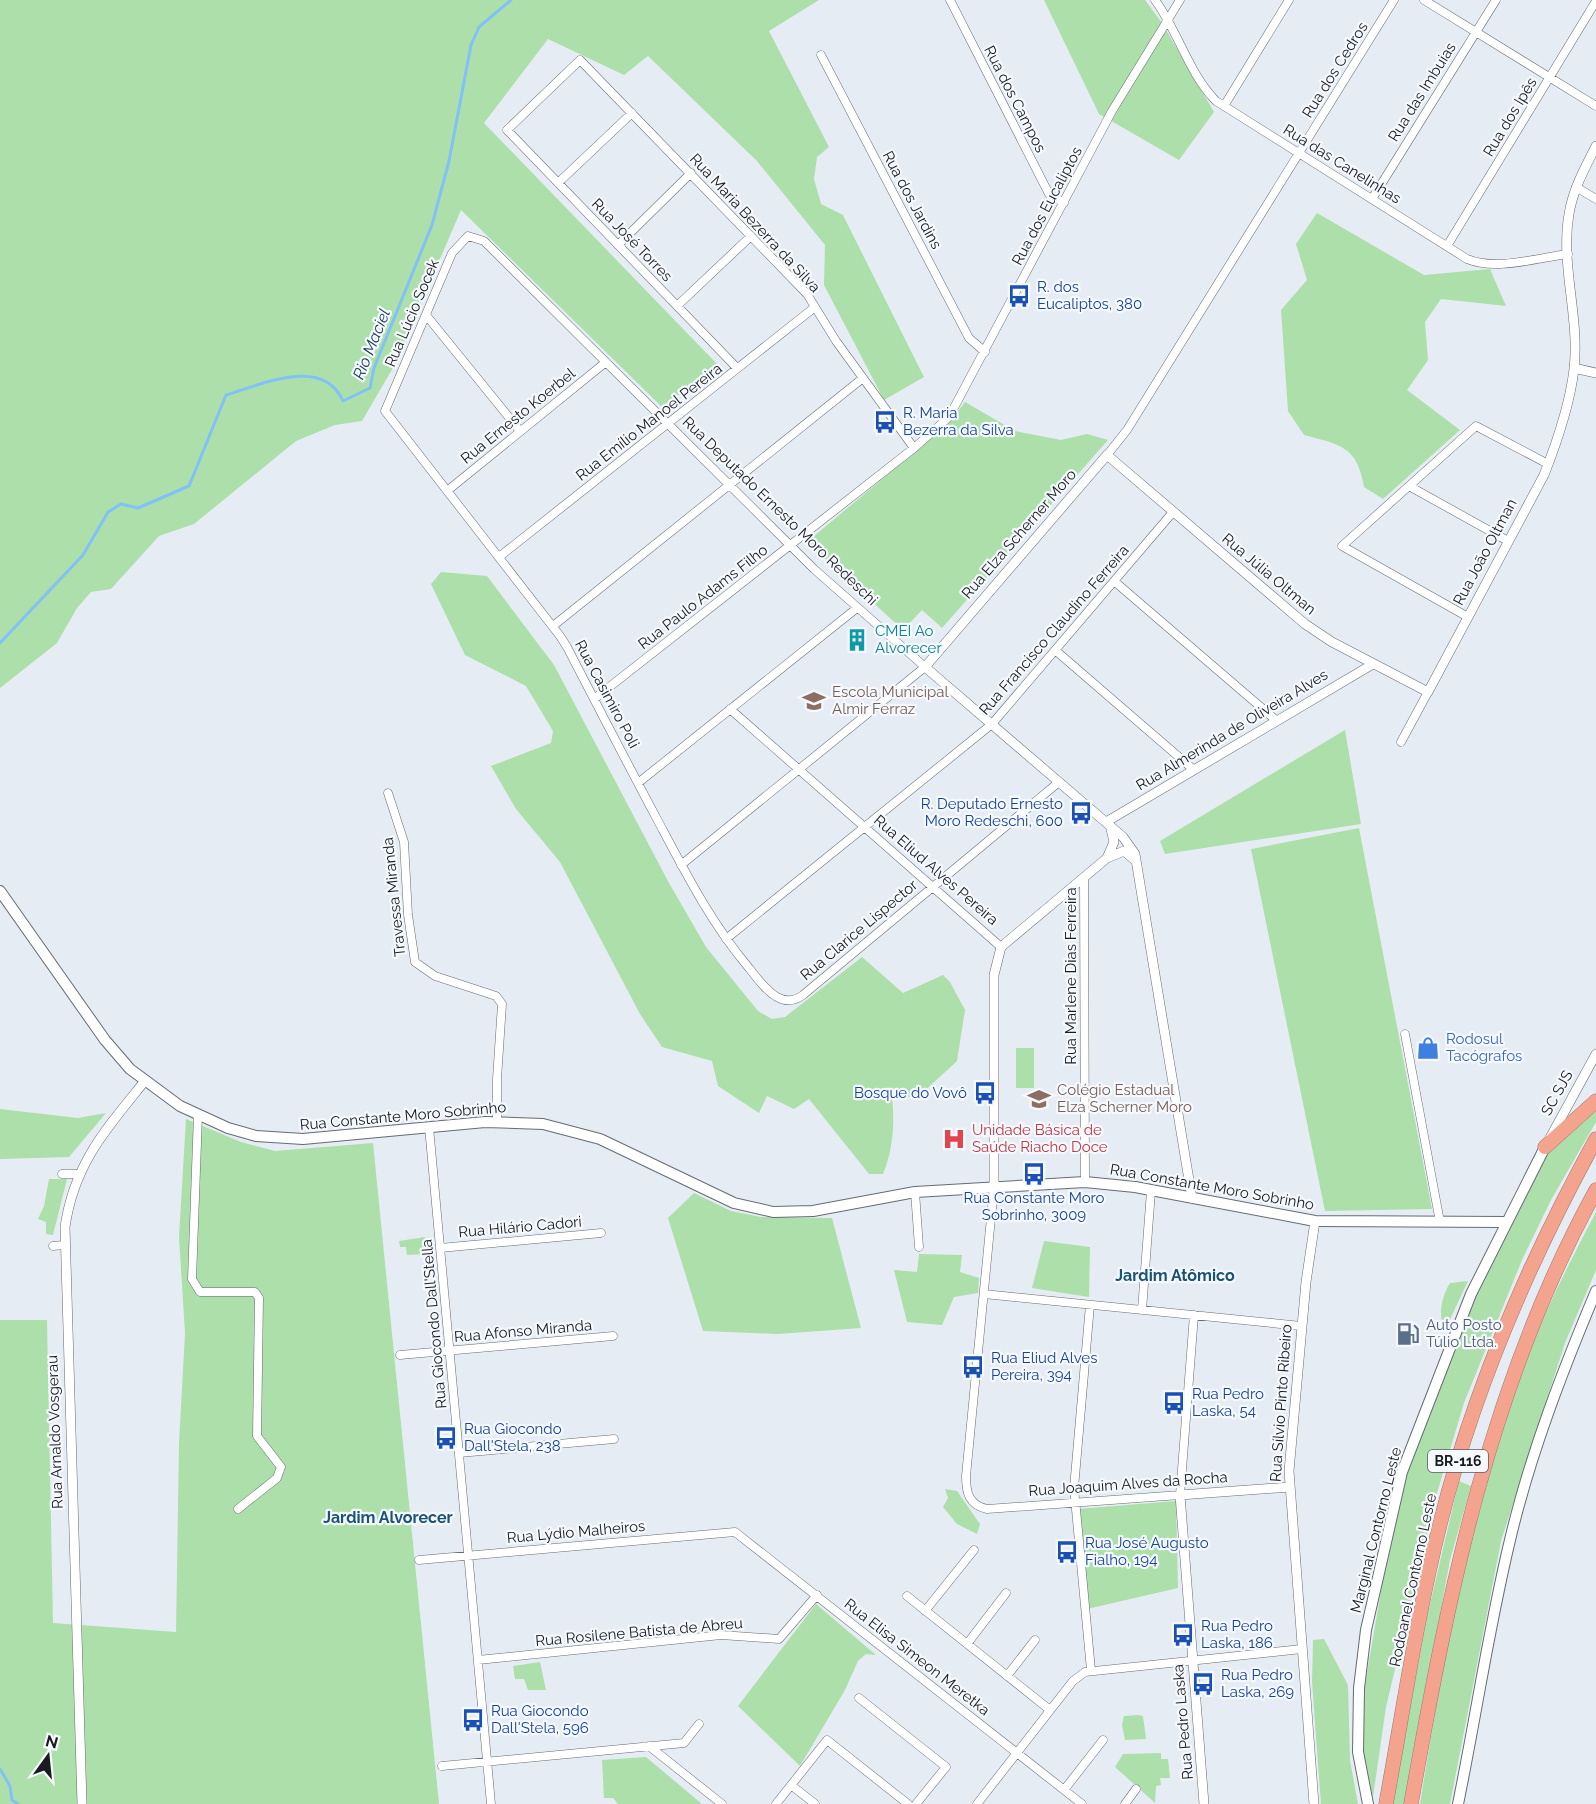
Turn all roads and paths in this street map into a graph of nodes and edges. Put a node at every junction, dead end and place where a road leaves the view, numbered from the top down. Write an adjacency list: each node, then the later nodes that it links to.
1 (950, 0): 24 (street, Rua dos Campos)
2 (1155, 0): 9 (street, Rua das Canelinhas)
3 (1180, 0): 9 (street, Rua dos Eucaliptos)
4 (1289, 0): 13 (street)
5 (1394, 0): 18 (street, Rua dos Cedros)
6 (1424, 0): 10 (street)
7 (1496, 0): 10 (street, Rua das Imbuias)
8 (1596, 1): 12 (street, Rua dos Ipês)
9 (1169, 18): 13 (street, Rua das Canelinhas); 24 (street, Rua dos Eucaliptos)
10 (1476, 32): 12 (street); 22 (street, Rua das Imbuias)
11 (821, 55): 33 (street, Rua dos Jardins)
12 (1550, 78): 14 (street); 28 (street, Rua dos Ipês)
13 (1224, 106): 18 (street, Rua das Canelinhas)
14 (1596, 106)
15 (632, 113): 16 (street, Rua Maria Bezerra da Silva); 19 (street, Rua Maria Bezerra da Silva); 20 (street)
16 (507, 130): 20 (street, Rua José Torres)
17 (1596, 146): 21 (street, Rua João Oltman)
18 (1299, 153): 22 (street, Rua das Canelinhas); 43 (street, Rua Elza Scherner Moro)
19 (691, 173): 26 (street, Rua Maria Bezerra da Silva); 27 (street)
20 (558, 183): 27 (street, Rua José Torres)
21 (1576, 187): 23 (street); 29 (street, Rua João Oltman)
22 (1372, 199): 28 (street, Rua das Canelinhas)
23 (1596, 199)
24 (1064, 203): 33 (street, Rua dos Eucaliptos)
25 (474, 236): 32 (street, Rua Lúcio Socek); 34 (street, Rua Deputado Ernesto Moro Redeschi)
26 (751, 236): 30 (street); 31 (street, Rua Maria Bezerra da Silva)
27 (618, 244): 30 (street, Rua José Torres)
28 (1447, 246): 29 (street, Rua das Canelinhas)
29 (1568, 254): 36 (street, Rua João Oltman)
30 (677, 306): 35 (street, Rua José Torres)
31 (815, 307): 35 (street, Rua Emílio Manoel Pereira); 38 (street, Rua Maria Bezerra da Silva)
32 (426, 315): 39 (street, Rua Lúcio Socek); 41 (street)
33 (985, 352): 42 (street, Rua dos Eucaliptos)
34 (606, 362): 40 (street, Rua Deputado Ernesto Moro Redeschi); 41 (street, Rua Ernesto Koerbel)
35 (737, 368): 40 (street, Rua Emílio Manoel Pereira)
36 (1574, 368): 37 (street); 44 (street, Rua João Oltman)
37 (1596, 373)
38 (862, 378): 42 (street, Rua Maria Bezerra da Silva); 45 (street)
39 (386, 411): 47 (street, Rua Casimiro Poli)
40 (668, 424): 45 (street, Rua Deputado Ernesto Moro Redeschi); 51 (street, Rua Emílio Manoel Pereira)
41 (520, 432): 47 (street, Rua Ernesto Koerbel)
42 (914, 448): 50 (street, Rua Paulo Adams Filho)
43 (1107, 455): 48 (street, Rua Júlia Oltman); 58 (street, Rua Elza Scherner Moro)
44 (1548, 464): 46 (street); 49 (street, Rua João Oltman)
45 (729, 485): 50 (street, Rua Deputado Ernesto Moro Redeschi); 55 (street)
46 (1409, 486): 49 (street); 54 (street)
47 (447, 491): 51 (street, Rua Casimiro Poli)
48 (1173, 512): 52 (street, Rua Francisco Claudino Ferreira); 57 (street, Rua Júlia Oltman)
49 (1508, 541): 54 (street, Rua João Oltman)
50 (791, 545): 53 (street, Rua Deputado Ernesto Moro Redeschi); 60 (street, Rua Paulo Adams Filho)
51 (499, 557): 55 (street, Rua Casimiro Poli)
52 (1114, 581): 56 (street, Rua Francisco Claudino Ferreira); 62 (street)
53 (857, 608): 58 (street, Rua Deputado Ernesto Moro Redeschi); 61 (street)
54 (1468, 617): 59 (street, Rua João Oltman)
55 (553, 626): 60 (street, Rua Casimiro Poli)
56 (1055, 650): 63 (street, Rua Francisco Claudino Ferreira); 66 (street)
57 (1373, 664): 59 (street, Rua Júlia Oltman); 62 (street, Rua Almerinda de Oliveira Alves)
58 (925, 667): 63 (street, Rua Deputado Ernesto Moro Redeschi); 65 (street, Rua Elza Scherner Moro)
59 (1428, 692): 64 (street, Rua João Oltman)
60 (594, 699): 68 (street, Rua Casimiro Poli)
61 (730, 709): 65 (street, Rua Eliud Alves Pereira); 68 (street)
62 (1277, 721): 66 (street, Rua Almerinda de Oliveira Alves)
63 (992, 724): 67 (street, Rua Deputado Ernesto Moro Redeschi); 71 (street, Rua Francisco Claudino Ferreira)
64 (1401, 742)
65 (799, 769): 71 (street, Rua Eliud Alves Pereira); 73 (street, Rua Elza Scherner Moro)
66 (1194, 770): 70 (street, Rua Almerinda de Oliveira Alves)
67 (1059, 782): 70 (street, Rua Deputado Ernesto Moro Redeschi); 76 (street, Rua Clarice Lispector)
68 (638, 783): 73 (street, Rua Casimiro Poli)
69 (388, 794): 86 (street, Travessa Miranda)
70 (1106, 822): 72 (street); 74 (street, Rua Deputado Ernesto Moro Redeschi)
71 (865, 827): 76 (street, Rua Eliud Alves Pereira); 78 (street, Rua Francisco Claudino Ferreira)
72 (1107, 858): 74 (street); 75 (street)
73 (681, 865): 78 (street, Rua Casimiro Poli)
74 (1138, 866): 97 (street, Rua Deputado Ernesto Moro Redeschi)
75 (1084, 878): 79 (street); 92 (street, Rua Marlene Dias Ferreira)
76 (933, 887): 79 (street, Rua Eliud Alves Pereira); 80 (street, Rua Clarice Lispector)
77 (0, 891): 83 (main road, Rua Constante Moro Sobrinho)
78 (726, 939): 80 (street, Rua Casimiro Poli)
79 (1001, 947): 93 (street, Rua Eliud Alves Pereira)
80 (784, 1000)
81 (1405, 1034): 99 (street)
82 (1596, 1054): 89 (street, SC SJS)
83 (144, 1082): 85 (main road, Rua Constante Moro Sobrinho); 91 (street, Rua Arnaldo Vosgerau)
84 (1596, 1101): 89 (highway)
85 (198, 1115): 87 (main road, Rua Constante Moro Sobrinho); 121 (street)
86 (497, 1122): 87 (main road, Rua Constante Moro Sobrinho); 96 (main road, Rua Constante Moro Sobrinho)
87 (429, 1127): 105 (street, Rua Giocondo Dall'Stella)
88 (1596, 1138): 161 (highway, Rodoanel Contorno Leste / BR-116)
89 (1545, 1147): 100 (main road, Marginal Contorno Leste)
90 (62, 1174): 91 (street)
91 (79, 1174): 102 (street, Rua Arnaldo Vosgerau)
92 (1085, 1182): 93 (main road, Rua Constante Moro Sobrinho); 95 (main road, Rua Constante Moro Sobrinho)
93 (994, 1187): 96 (main road, Rua Constante Moro Sobrinho); 107 (street, Rua Eliud Alves Pereira)
94 (1596, 1190): 162 (highway, BR-116)
95 (1151, 1191): 97 (main road, Rua Constante Moro Sobrinho); 109 (street)
96 (915, 1192): 104 (street)
97 (1192, 1198): 98 (main road, Rua Constante Moro Sobrinho)
98 (1315, 1221): 99 (main road, Rua Constante Moro Sobrinho); 111 (street, Rua Sílvio Pinto Ribeiro)
99 (1440, 1222): 100 (main road, Rua Constante Moro Sobrinho)
100 (1506, 1222): 160 (main road, Marginal Contorno Leste)
101 (601, 1233): 105 (street, Rua Hilário Cadori)
102 (64, 1245): 103 (street); 148 (street, Rua Arnaldo Vosgerau)
103 (53, 1246)
104 (919, 1247)
105 (440, 1248): 113 (street, Rua Giocondo Dall'Stella)
106 (1596, 1291): 163 (main road)
107 (984, 1294): 108 (street); 119 (street, Rua Eliud Alves Pereira)
108 (1090, 1305): 109 (street); 120 (street)
109 (1142, 1310): 110 (street)
110 (1194, 1315): 111 (street); 118 (street, Rua Pedro Laska)
111 (1301, 1326): 117 (street, Rua Sílvio Pinto Ribeiro)
112 (613, 1336): 113 (street, Rua Afonso Miranda)
113 (450, 1351): 114 (street, Rua Afonso Miranda); 116 (street, Rua Giocondo Dall'Stella)
114 (400, 1355)
115 (614, 1439): 116 (street)
116 (459, 1453): 124 (street, Rua Giocondo Dall'Stella)
117 (1290, 1487): 118 (street, Rua Joaquim Alves da Rocha); 132 (street, Rua Sílvio Pinto Ribeiro)
118 (1180, 1495): 120 (street, Rua Joaquim Alves da Rocha); 134 (street, Rua Pedro Laska)
119 (970, 1500): 120 (street, Rua Joaquim Alves da Rocha)
120 (1074, 1503): 135 (street)
121 (238, 1509)
122 (735, 1532): 124 (street, Rua Lýdio Malheiros); 127 (street, Rua Elisa Simeon Meretka)
123 (974, 1550): 129 (street)
124 (468, 1556): 125 (street, Rua Lýdio Malheiros); 133 (street, Rua Giocondo Dall'Stella)
125 (419, 1560)
126 (1006, 1593): 131 (street)
127 (817, 1595): 133 (street, Rua Rosilene Batista de Abreu); 142 (street, Rua Elisa Simeon Meretka)
128 (907, 1596): 129 (street)
129 (925, 1611): 131 (street)
130 (1035, 1640): 136 (street)
131 (967, 1644): 136 (street)
132 (1302, 1649): 134 (street); 159 (street, Rua Sílvio Pinto Ribeiro)
133 (478, 1660): 143 (street, Rua Giocondo Dall'Stella)
134 (1193, 1660): 135 (street); 158 (street, Rua Pedro Laska)
135 (1091, 1670): 138 (street)
136 (1007, 1676): 138 (street)
137 (859, 1698): 154 (street)
138 (1050, 1710): 142 (street)
139 (699, 1724): 141 (street)
140 (1103, 1740): 147 (street)
141 (649, 1746): 143 (street); 150 (street)
142 (1017, 1753): 147 (street, Rua Elisa Simeon Meretka); 155 (street)
143 (487, 1761): 144 (street); 149 (street, Rua Giocondo Dall'Stella)
144 (442, 1766)
145 (791, 1785): 151 (street); 152 (street); 153 (street)
146 (1136, 1789): 157 (street)
147 (1064, 1790): 156 (street, Rua Elisa Simeon Meretka)
148 (82, 1804)
149 (491, 1804)
150 (722, 1804)
151 (776, 1804)
152 (815, 1804)
153 (908, 1804)
154 (916, 1804)
155 (976, 1804)
156 (1082, 1804)
157 (1125, 1804)
158 (1204, 1804)
159 (1314, 1804)
160 (1368, 1804)
161 (1386, 1804)
162 (1411, 1804)
163 (1458, 1804)

